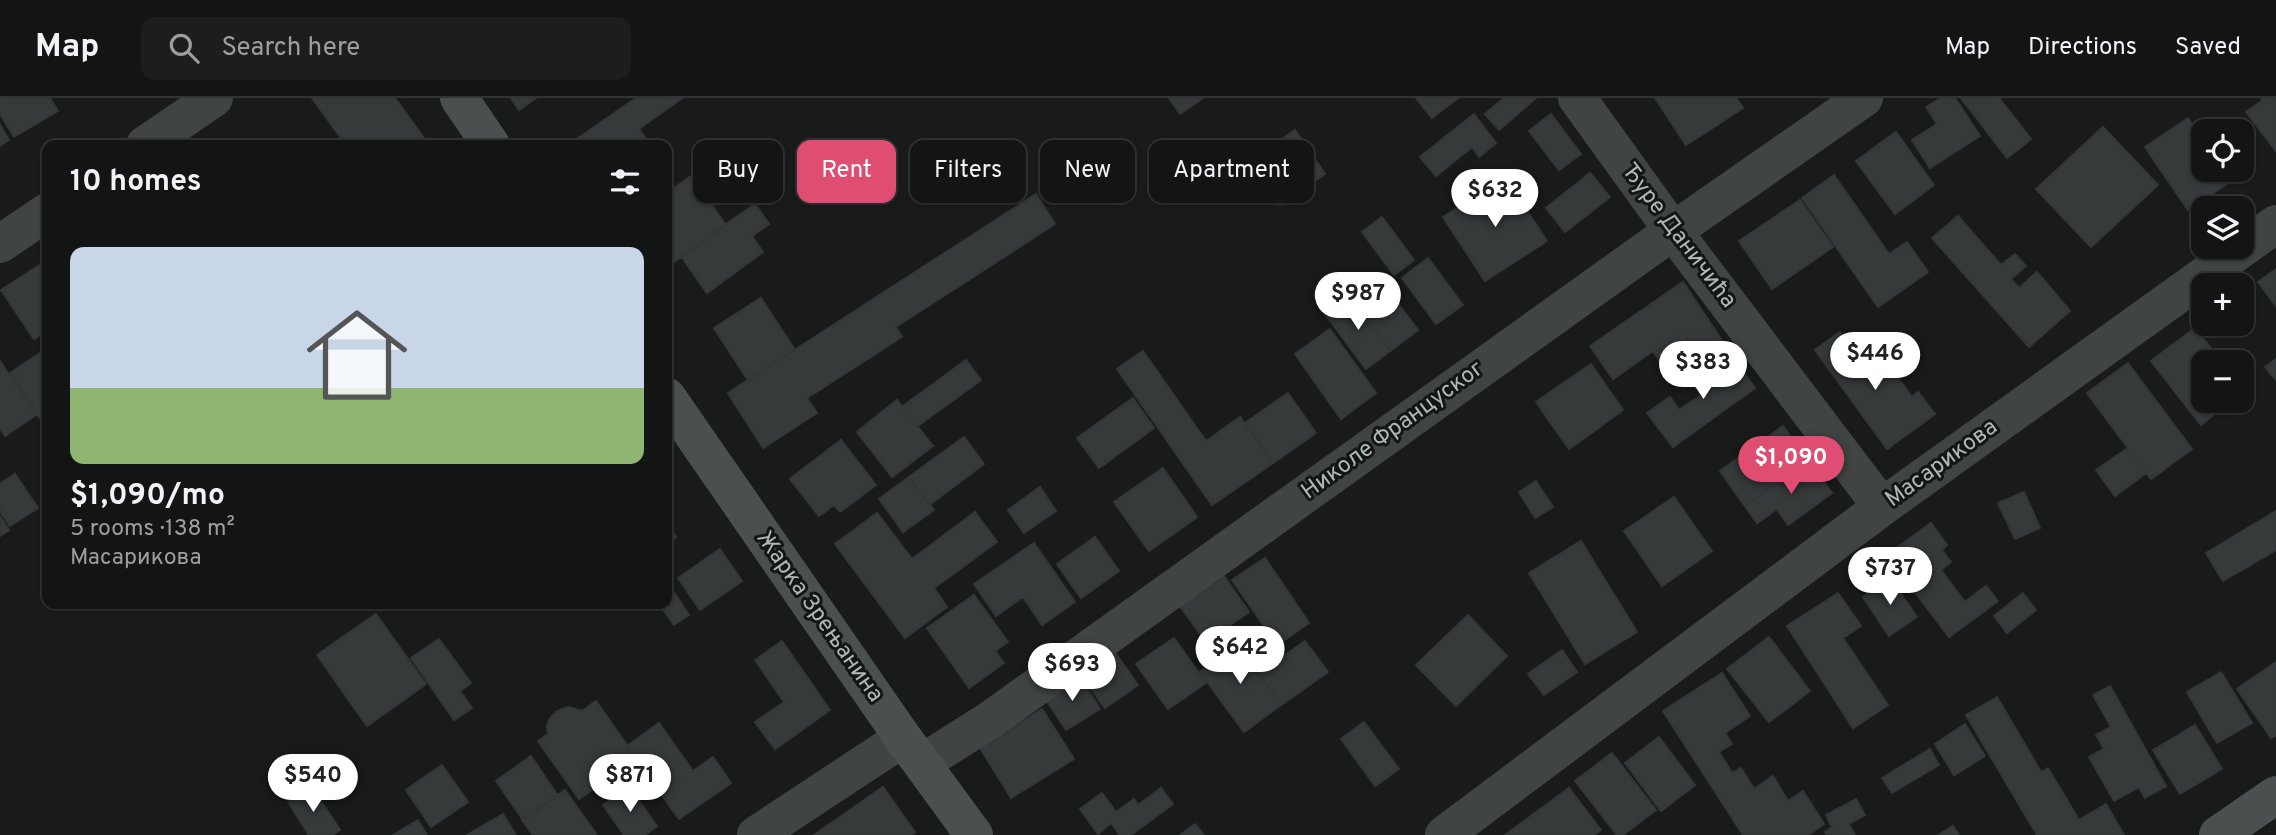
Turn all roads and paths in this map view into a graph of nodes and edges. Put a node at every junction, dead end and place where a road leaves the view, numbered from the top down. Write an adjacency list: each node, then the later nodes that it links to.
1 (214, 98): 5 (street)
2 (459, 98): 6 (street)
3 (1577, 98): 9 (street, Ђуре Даничића)
4 (1864, 98): 9 (street, Николе Француског)
5 (152, 140)
6 (488, 140)
7 (42, 215): 10 (street)
8 (2276, 223): 12 (street, Масарикова)
9 (1673, 231): 12 (street, Ђуре Даничића); 13 (street, Николе Француског)
10 (0, 244)
11 (672, 404): 13 (street, Жарка Зрењанина)
12 (1881, 508): 17 (street, Масарикова)
13 (912, 750): 15 (street, Николе Француског); 16 (street, Жарка Зрењанина)
14 (2276, 795): 18 (street)
15 (756, 835)
16 (974, 835)
17 (1444, 835)
18 (2218, 835)

